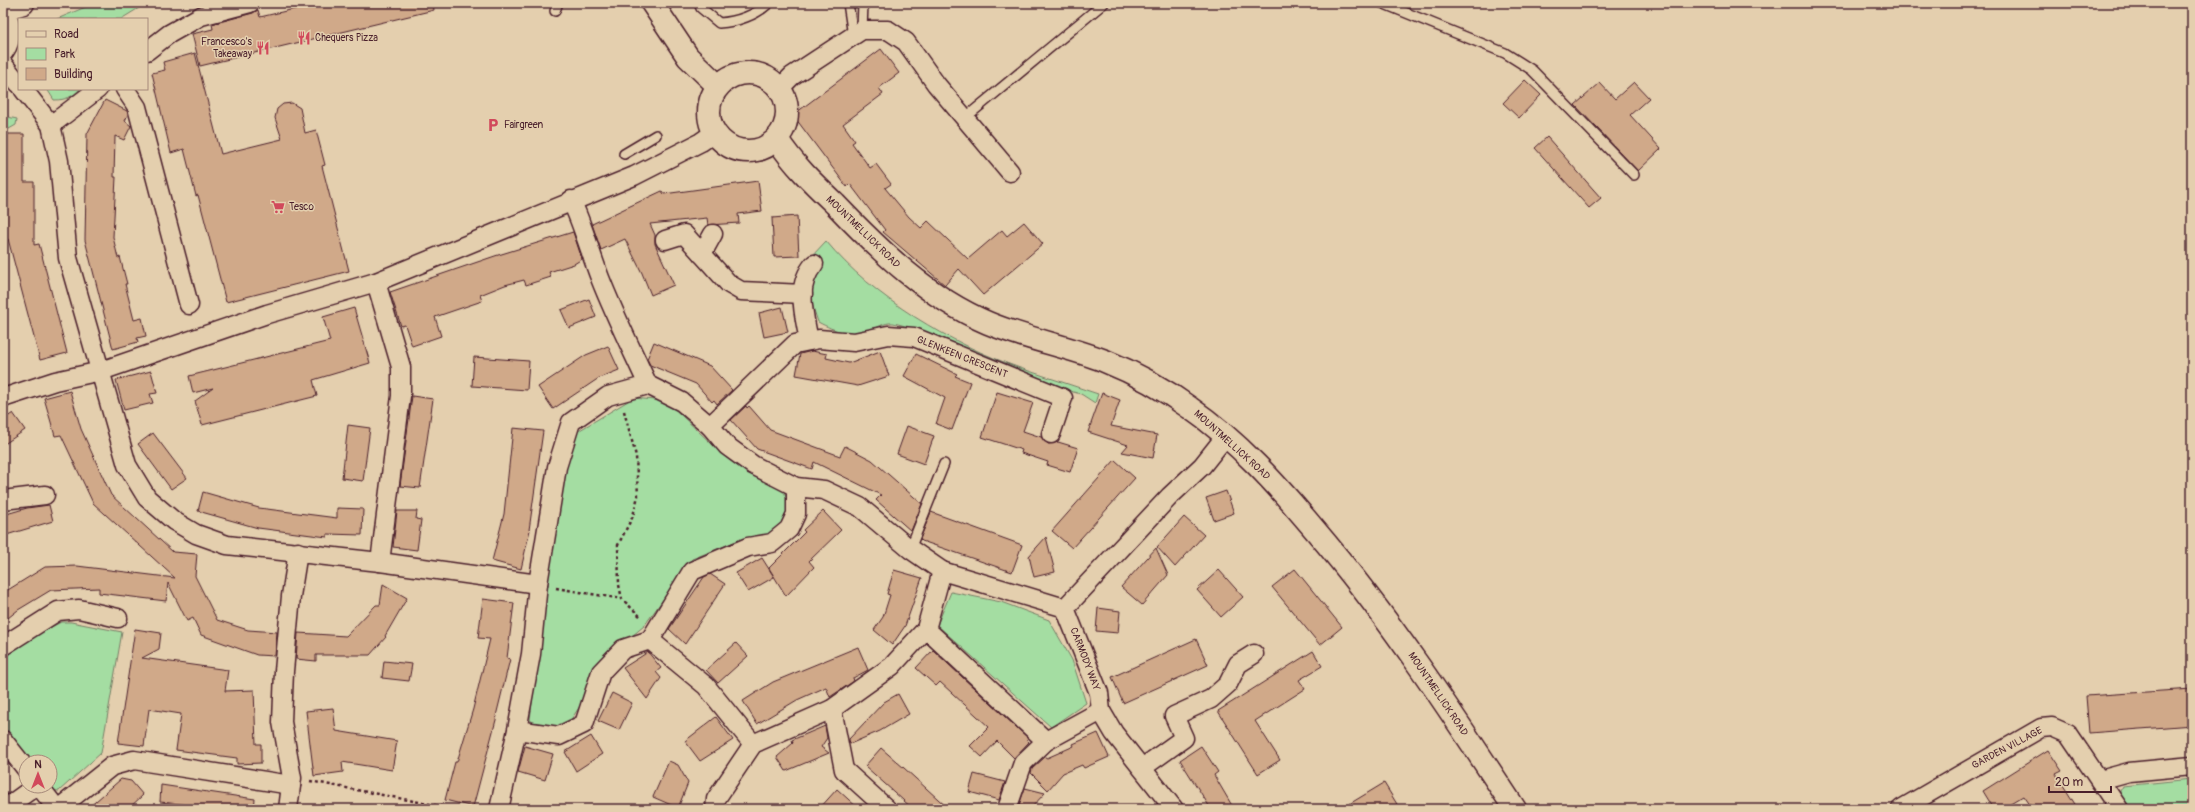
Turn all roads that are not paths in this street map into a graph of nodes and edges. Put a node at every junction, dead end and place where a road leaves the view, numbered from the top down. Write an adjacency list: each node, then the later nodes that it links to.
1 (23, 3): 10 (main road)
2 (250, 3): 13 (street)
3 (652, 3): 16 (main road)
4 (699, 3): 5 (lane)
5 (769, 3)
6 (848, 3): 11 (lane)
7 (863, 3): 11 (lane)
8 (1104, 3): 21 (lane)
9 (1382, 3): 28 (lane)
10 (3, 10): 12 (main road)
11 (858, 33): 17 (street); 21 (street)
12 (3, 50)
13 (148, 50)
14 (3, 64): 15 (street)
15 (18, 83)
16 (718, 86): 17 (main road); 23 (main road)
17 (780, 88): 25 (main road)
18 (24, 90): 22 (street)
19 (97, 90): 22 (street)
20 (126, 90): 36 (street)
21 (965, 118): 27 (street)
22 (51, 125): 38 (street)
23 (714, 133): 25 (main road); 29 (street)
24 (656, 135): 26 (lane)
25 (777, 139): 43 (main road, MOUNTMELLICK ROAD)
26 (624, 154)
27 (1010, 172)
28 (1634, 175)
29 (571, 200): 34 (street); 39 (street)
30 (713, 234): 32 (street)
31 (665, 240): 32 (street)
32 (702, 254): 35 (street)
33 (814, 264): 35 (street)
34 (376, 282): 38 (street); 50 (street)
35 (803, 294): 37 (street)
36 (189, 305)
37 (809, 341): 41 (street, GLENKEEN CRESCENT); 42 (street, GLENKEEN CRESCENT)
38 (101, 371): 40 (street); 49 (street)
39 (648, 385): 41 (street); 52 (street)
40 (3, 398)
41 (710, 426): 45 (street)
42 (1051, 434)
43 (1225, 436): 53 (street); 80 (main road, MOUNTMELLICK ROAD)
44 (944, 464): 48 (lane)
45 (796, 487): 48 (street); 56 (street)
46 (45, 495): 47 (street)
47 (3, 500)
48 (910, 549): 51 (street)
49 (298, 552): 50 (street); 69 (street)
50 (380, 562): 52 (street)
51 (942, 571): 53 (street); 55 (street)
52 (538, 584): 61 (street)
53 (1065, 608): 60 (street, CARMODY WAY)
54 (118, 618): 57 (street)
55 (926, 629): 59 (street); 63 (street)
56 (653, 636): 61 (street); 64 (street)
57 (3, 646)
58 (1254, 654): 67 (street)
59 (832, 709): 64 (street); 77 (street)
60 (1100, 711): 63 (street); 67 (street)
61 (517, 730): 75 (street)
62 (3, 740): 65 (street)
63 (1046, 741): 78 (street)
64 (753, 744): 76 (street)
65 (18, 759)
66 (2192, 766): 68 (street)
67 (1142, 768): 79 (street)
68 (2100, 780): 81 (street, GARDEN VILLAGE); 82 (street, GARDEN VILLAGE)
69 (292, 782): 73 (street); 74 (street)
70 (25, 794): 72 (street)
71 (46, 794): 73 (street)
72 (4, 809)
73 (58, 809)
74 (288, 809)
75 (499, 809)
76 (715, 809)
77 (887, 809)
78 (1007, 809)
79 (1174, 809)
80 (1515, 809)
81 (1900, 809)
82 (2120, 809)

